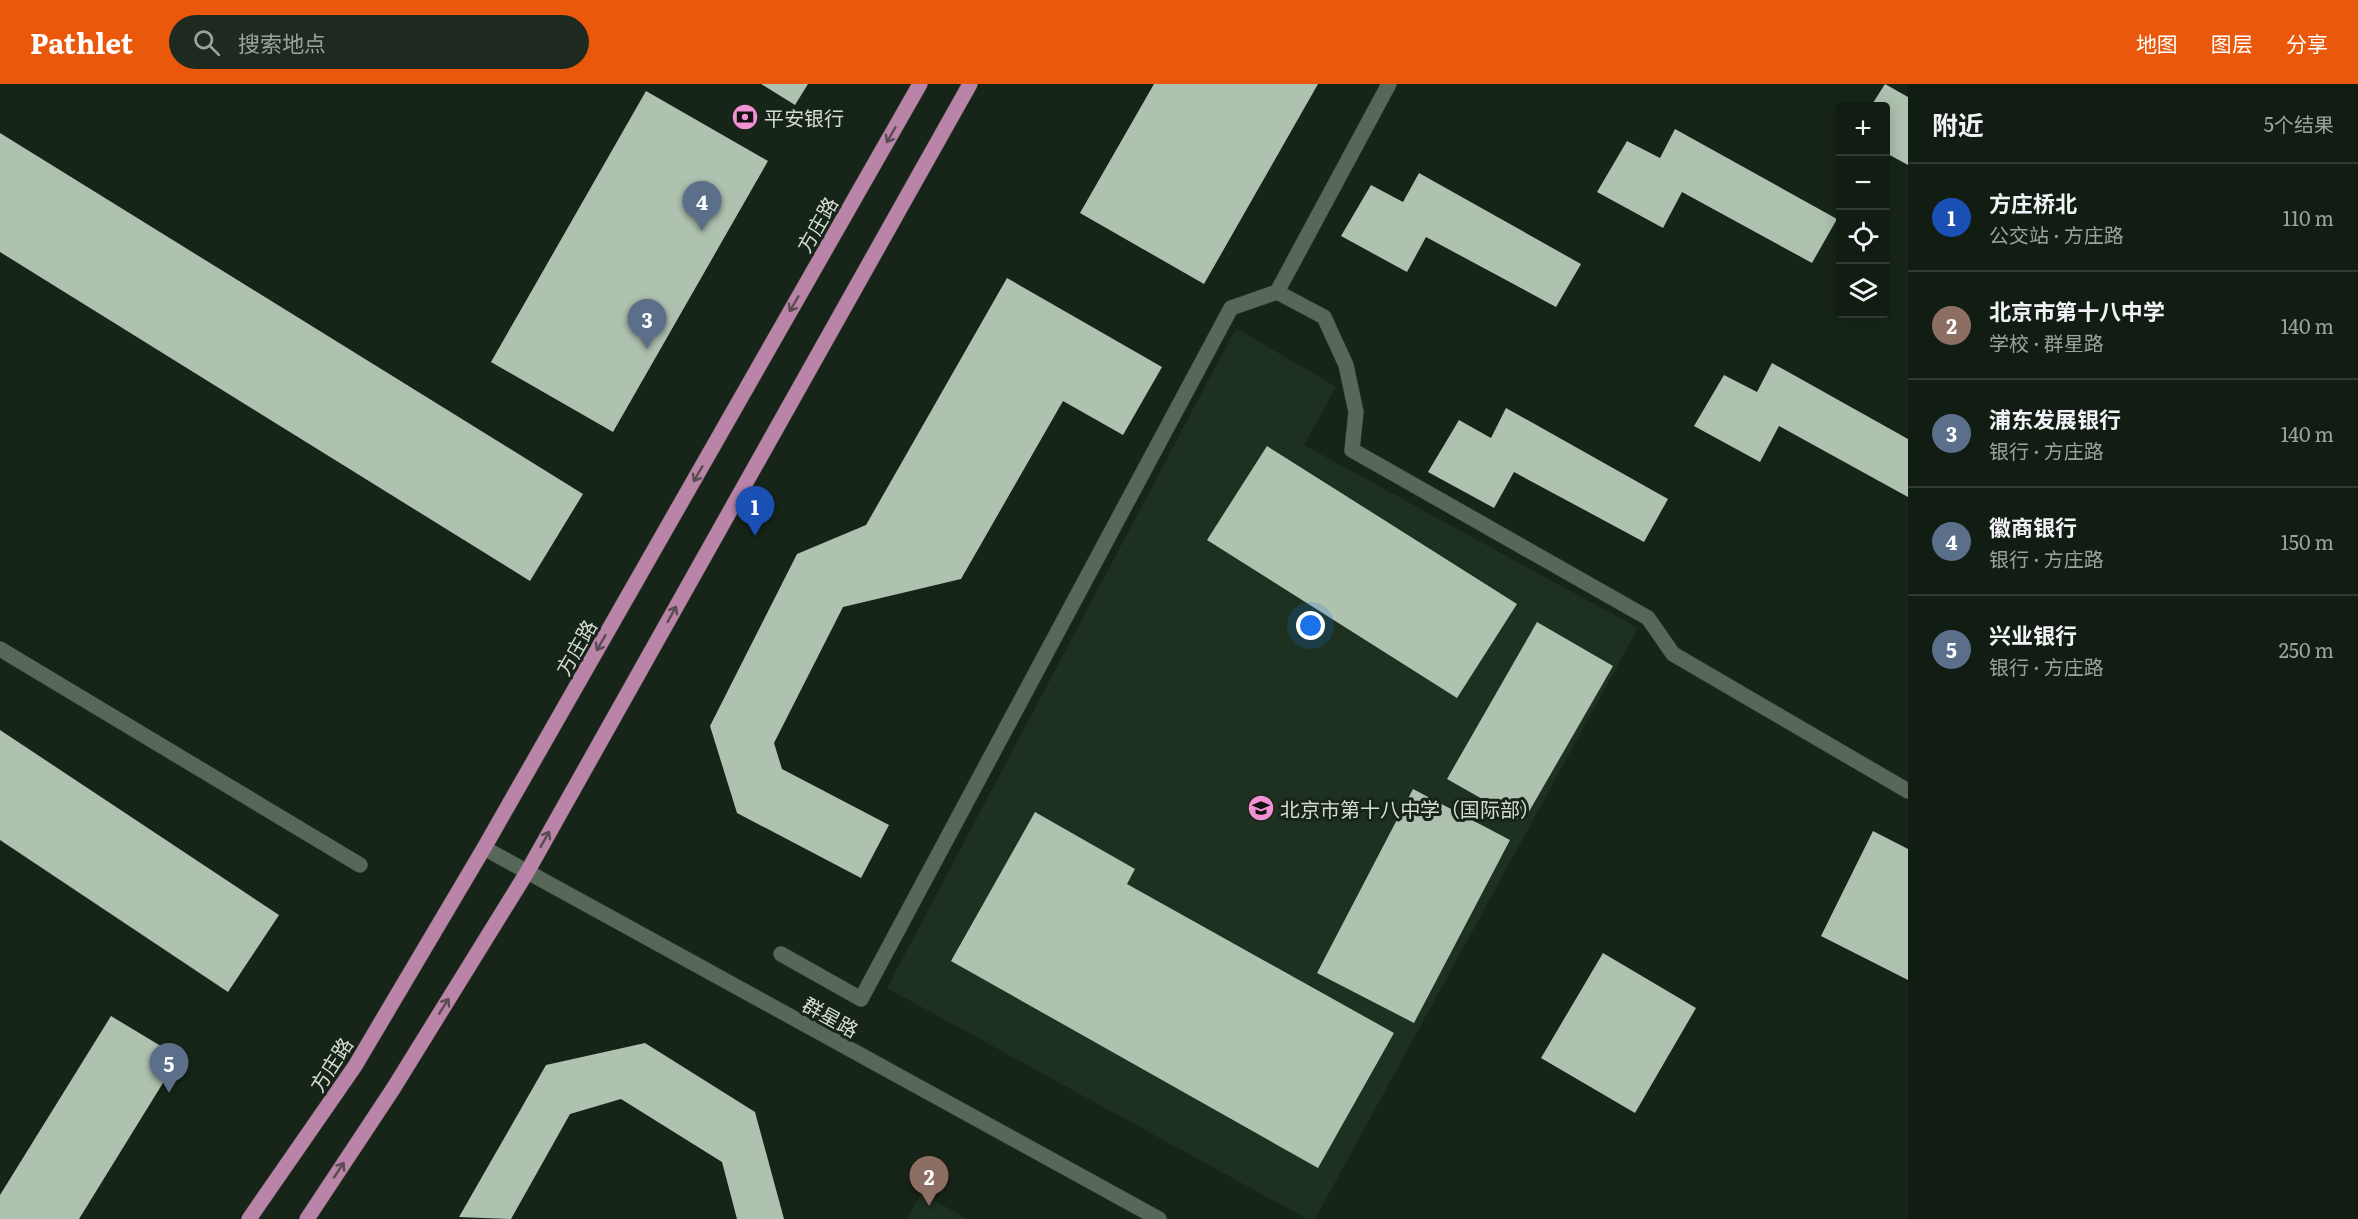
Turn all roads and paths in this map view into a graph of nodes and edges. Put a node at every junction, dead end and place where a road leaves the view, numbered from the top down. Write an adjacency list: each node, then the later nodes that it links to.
1 (920, 84): 7 (main road, 方庄路, one-way to 7)
2 (970, 84): 9 (main road, one-way to 2)
3 (1389, 84): 4 (street)
4 (1277, 292): 6 (street); 10 (street)
5 (0, 649): 8 (street)
6 (1908, 791)
7 (484, 848): 9 (street, 群星路); 11 (main road, 方庄路)
8 (360, 865)
9 (526, 874): 12 (main road, one-way to 9); 13 (street, 群星路)
10 (781, 954)
11 (249, 1219)
12 (307, 1219)
13 (1159, 1219)

